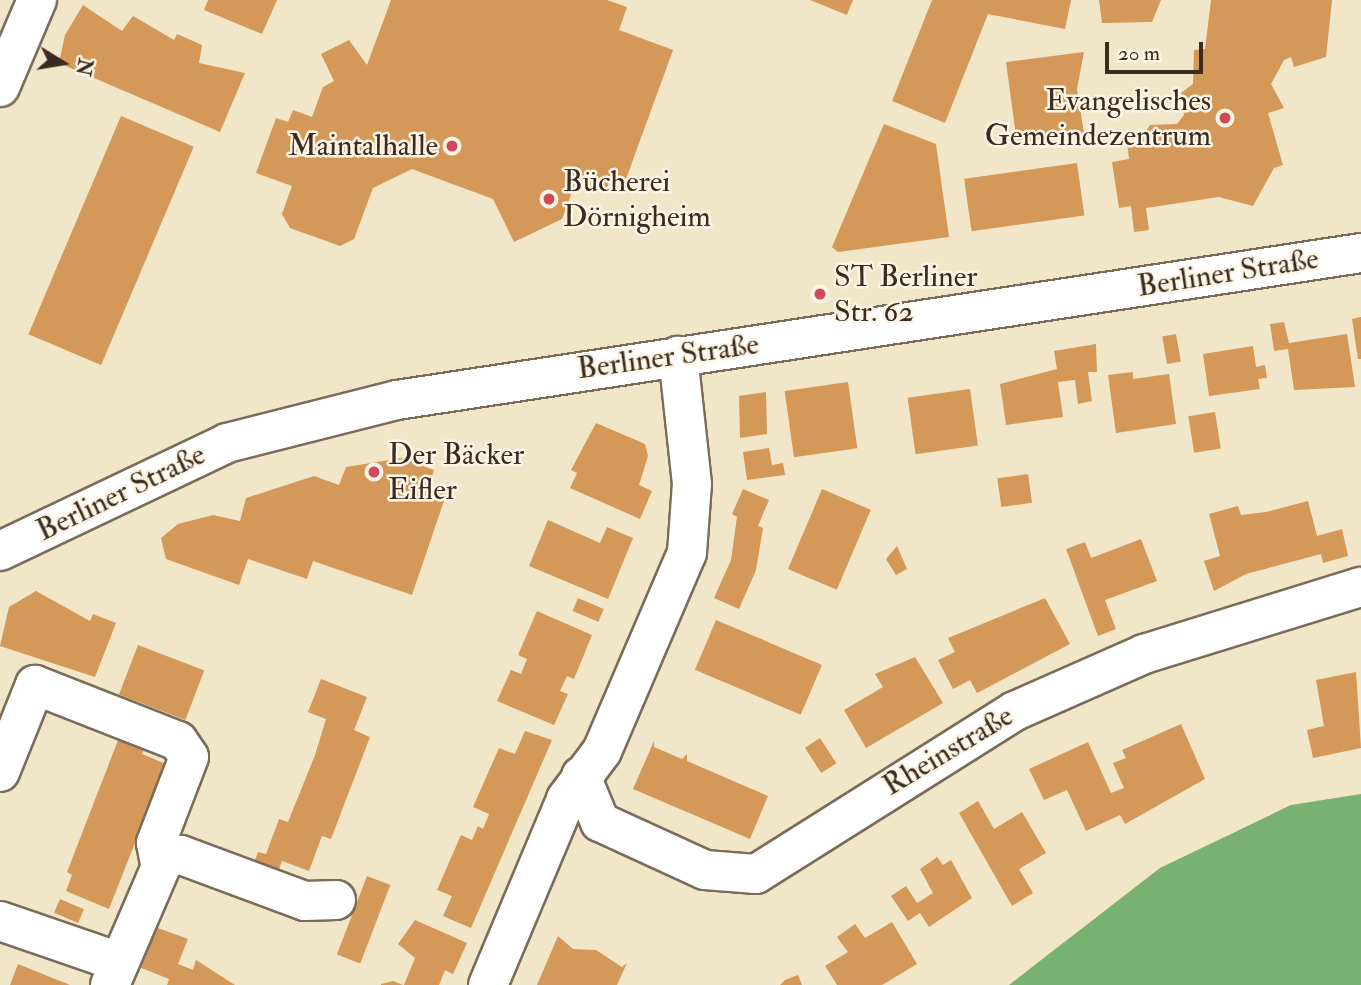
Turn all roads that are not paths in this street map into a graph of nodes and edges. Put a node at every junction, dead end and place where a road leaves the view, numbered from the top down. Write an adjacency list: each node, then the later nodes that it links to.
1 (37, 0): 2 (street)
2 (0, 87)
3 (1361, 253): 4 (street, Berliner Straße)
4 (678, 356): 5 (street, Berliner Straße); 8 (street)
5 (0, 551)
6 (1361, 587): 8 (street, Rheinstraße)
7 (0, 772): 9 (street)
8 (582, 776): 13 (street)
9 (160, 864): 10 (street); 12 (street)
10 (336, 900)
11 (0, 921): 12 (street)
12 (114, 974)
13 (488, 985)

